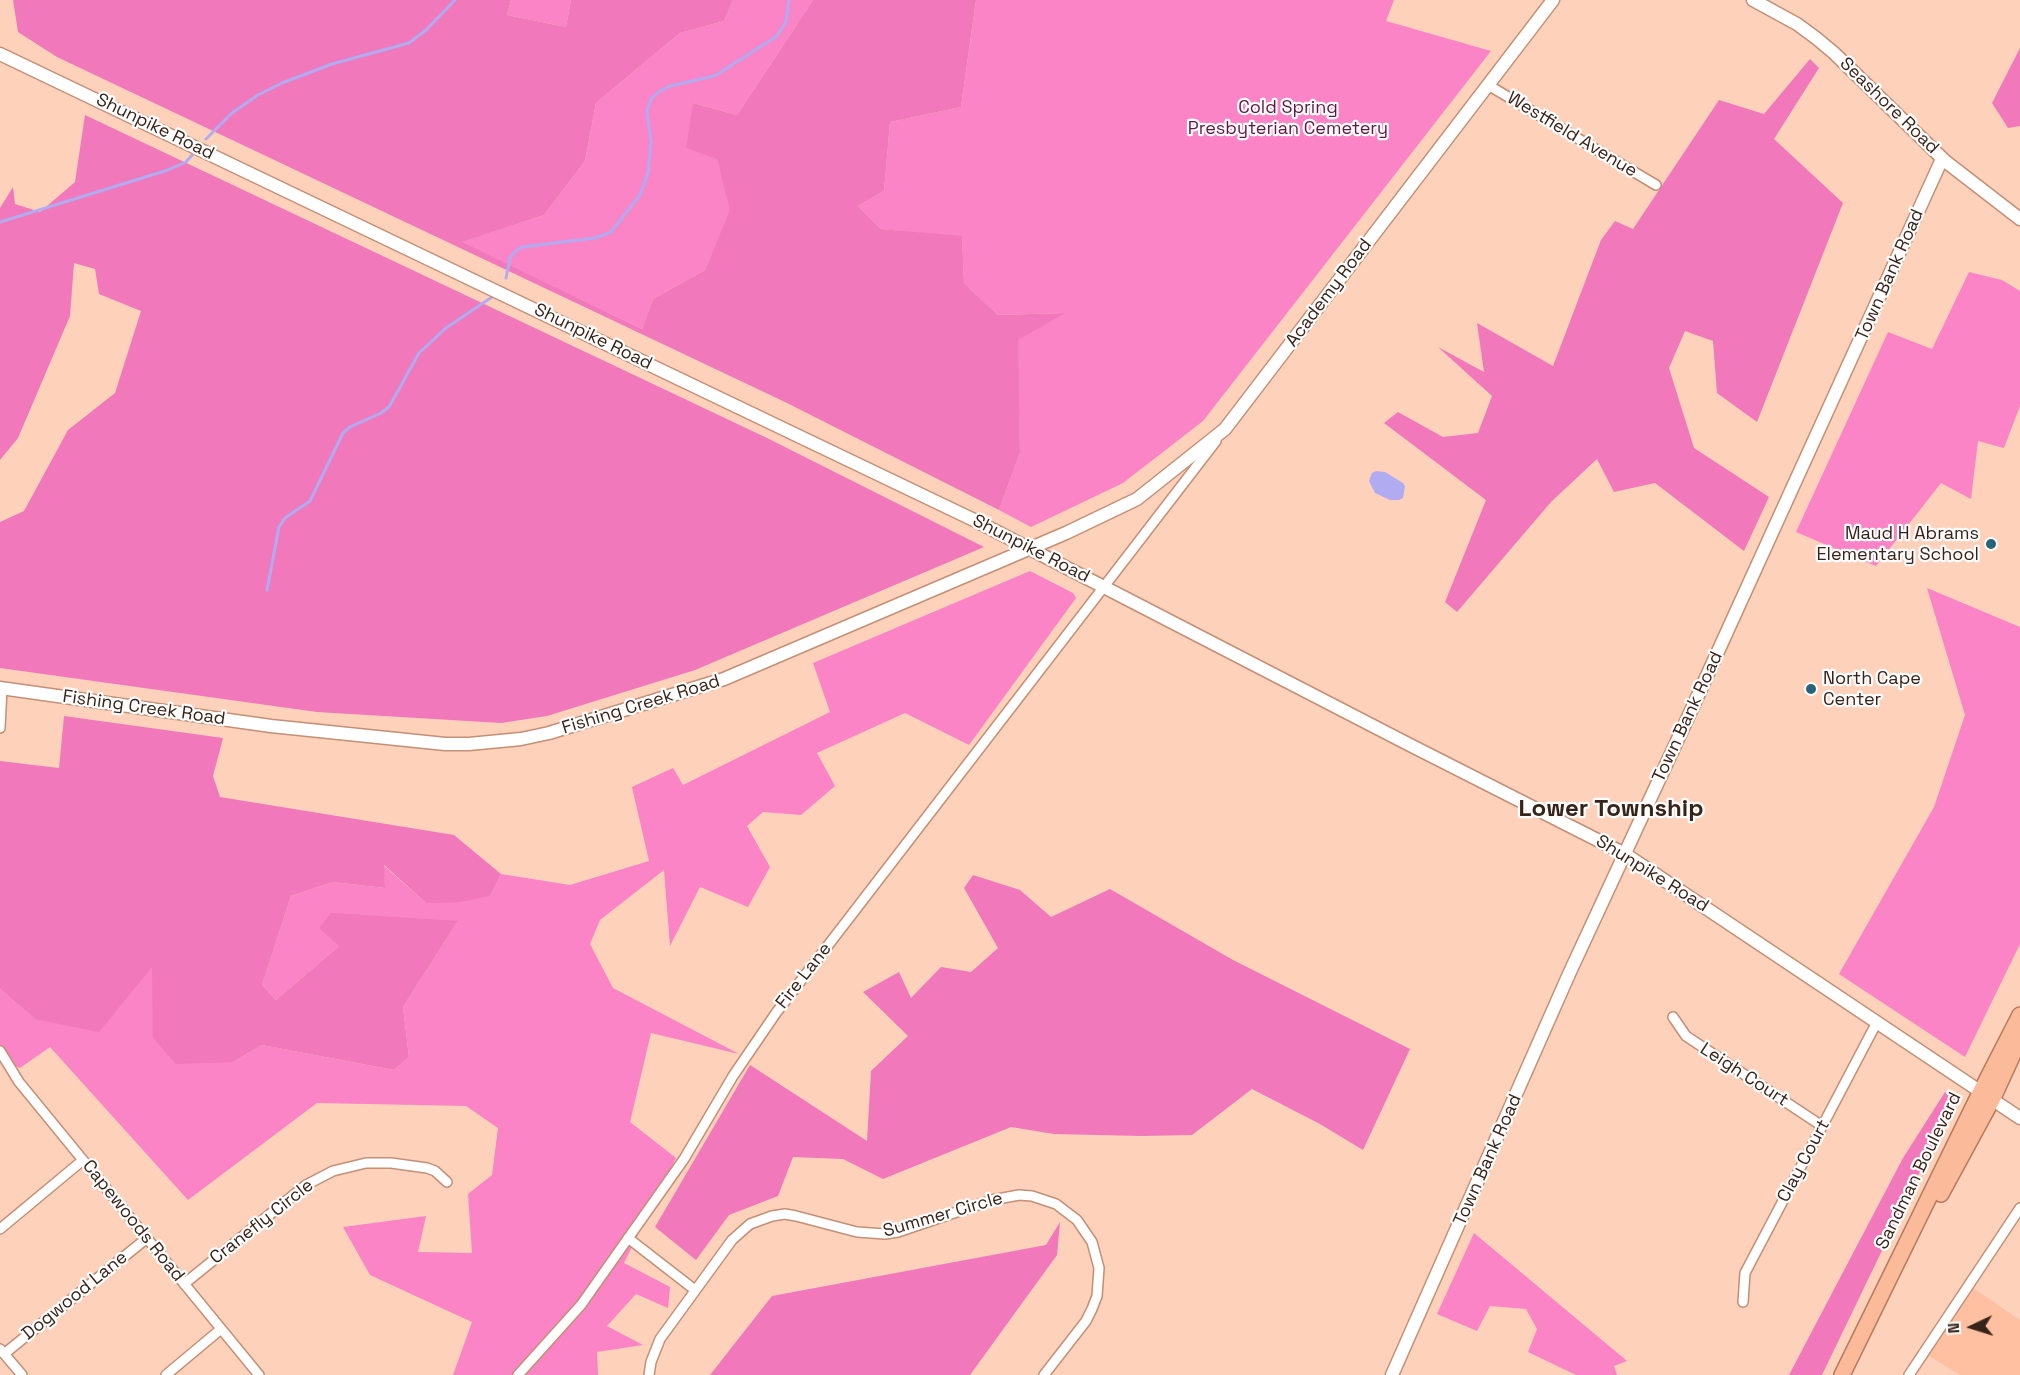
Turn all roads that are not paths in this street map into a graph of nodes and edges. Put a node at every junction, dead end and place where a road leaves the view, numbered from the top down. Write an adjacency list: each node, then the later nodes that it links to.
1 (1552, 0): 4 (street, Academy Road)
2 (1753, 0): 5 (street, Seashore Road)
3 (0, 54): 9 (street, Shunpike Road)
4 (1488, 85): 6 (street, Westfield Avenue); 8 (street, Academy Road)
5 (1942, 159): 7 (street, Seashore Road); 13 (street, Town Bank Road)
6 (1656, 185)
7 (2020, 219)
8 (1225, 429): 9 (street, Fishing Creek Road); 10 (street, Academy Road)
9 (1030, 548): 10 (street, Shunpike Road); 11 (street, Fishing Creek Road)
10 (1104, 586): 13 (street, Shunpike Road); 28 (street, Fire Lane)
11 (1, 688): 12 (street)
12 (0, 728)
13 (1625, 854): 16 (street, Shunpike Road); 40 (street, Town Bank Road)
14 (2020, 1015): 20 (highway, Sandman Boulevard)
15 (1673, 1017): 22 (street, Leigh Court)
16 (1876, 1022): 20 (street, Shunpike Road); 22 (street, Clay Court)
17 (2020, 1039): 20 (highway, Sandman Boulevard)
18 (0, 1051): 19 (street, Capewoods Road)
19 (4, 1069): 23 (street, Capewoods Road)
20 (1986, 1096): 21 (street, Shunpike Road); 41 (highway, Sandman Boulevard)
21 (2020, 1118)
22 (1822, 1126): 31 (street, Clay Court)
23 (83, 1160): 26 (street); 27 (street, Capewoods Road)
24 (447, 1182): 29 (street, Cranefly Circle)
25 (2020, 1208): 42 (street)
26 (0, 1229)
27 (147, 1238): 29 (street, Capewoods Road); 33 (street, Dogwood Lane)
28 (628, 1238): 30 (street); 37 (street, Fire Lane)
29 (184, 1284): 32 (street, Capewoods Road)
30 (696, 1290): 38 (street, Summer Circle); 39 (street, Summer Circle)
31 (1743, 1302)
32 (221, 1329): 35 (street); 36 (street, Capewoods Road)
33 (2, 1351): 34 (street)
34 (22, 1375)
35 (166, 1375)
36 (259, 1375)
37 (518, 1375)
38 (649, 1375)
39 (1044, 1375)
40 (1392, 1375)
41 (1842, 1375)
42 (1909, 1375)

